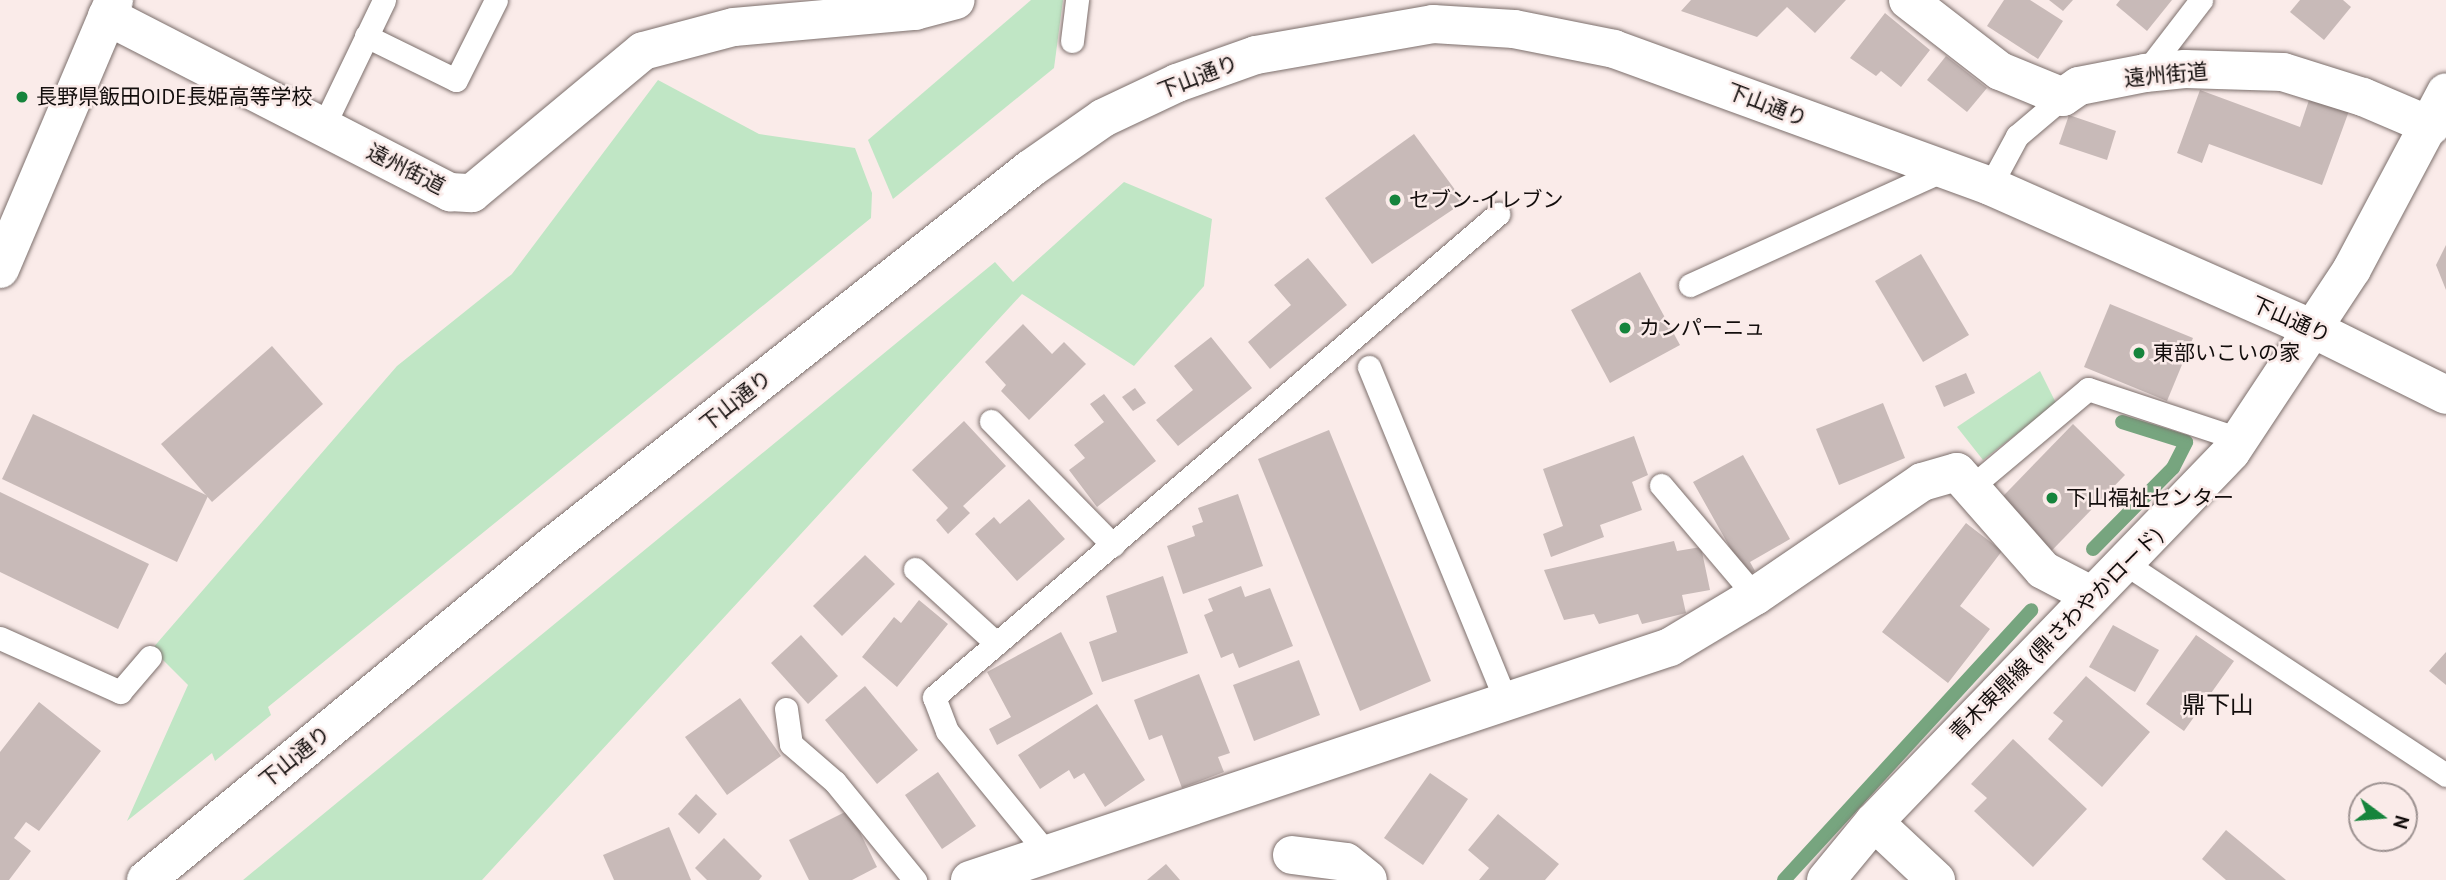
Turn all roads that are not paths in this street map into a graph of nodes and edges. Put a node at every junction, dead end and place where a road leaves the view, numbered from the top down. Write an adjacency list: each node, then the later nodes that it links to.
1 (384, 0): 9 (lane)
2 (496, 0): 9 (lane)
3 (956, 0): 14 (street, 遠州街道)
4 (1077, 0): 10 (lane)
5 (1908, 0): 12 (street)
6 (2201, 0): 11 (lane)
7 (111, 8): 14 (street, 遠州街道); 18 (street, 遠州街道)
8 (1439, 12): 15 (street, 下山通り); 42 (street, 下山通り)
9 (366, 36): 14 (lane)
10 (1072, 41)
11 (2145, 73): 12 (street, 遠州街道); 13 (street, 遠州街道)
12 (2063, 97): 16 (lane)
13 (2441, 118): 20 (street, 青木東鼎線 (鼎さわやかロード))
14 (323, 127)
15 (1944, 170): 16 (street, 下山通り); 19 (lane)
16 (1990, 186): 20 (street, 下山通り)
17 (1498, 214): 27 (lane)
18 (0, 269)
19 (1690, 285)
20 (2313, 329): 22 (street, 下山通り); 24 (street, 青木東鼎線 (鼎さわやかロード))
21 (1369, 368): 35 (lane)
22 (2446, 395)
23 (991, 421): 27 (lane)
24 (2239, 439): 26 (lane); 28 (street, 青木東鼎線 (鼎さわやかロード))
25 (1661, 485): 31 (lane)
26 (1970, 488): 30 (street); 31 (street)
27 (1113, 545): 33 (lane)
28 (2126, 564): 30 (street, 青木東鼎線 (鼎さわやかロード)); 37 (lane)
29 (915, 569): 33 (lane)
30 (2089, 594): 38 (street, 青木東鼎線 (鼎さわやかロード))
31 (1755, 596): 35 (street)
32 (0, 638): 34 (lane)
33 (996, 643): 39 (lane)
34 (150, 657)
35 (1506, 701): 39 (street)
36 (786, 709): 43 (lane)
37 (2446, 775)
38 (1874, 822): 45 (street, 青木東鼎線 (鼎さわやかロード)); 46 (street)
39 (1046, 852): 44 (street)
40 (1292, 855): 41 (street)
41 (1342, 874)
42 (146, 880)
43 (915, 880)
44 (970, 880)
45 (1826, 880)
46 (1936, 880)

